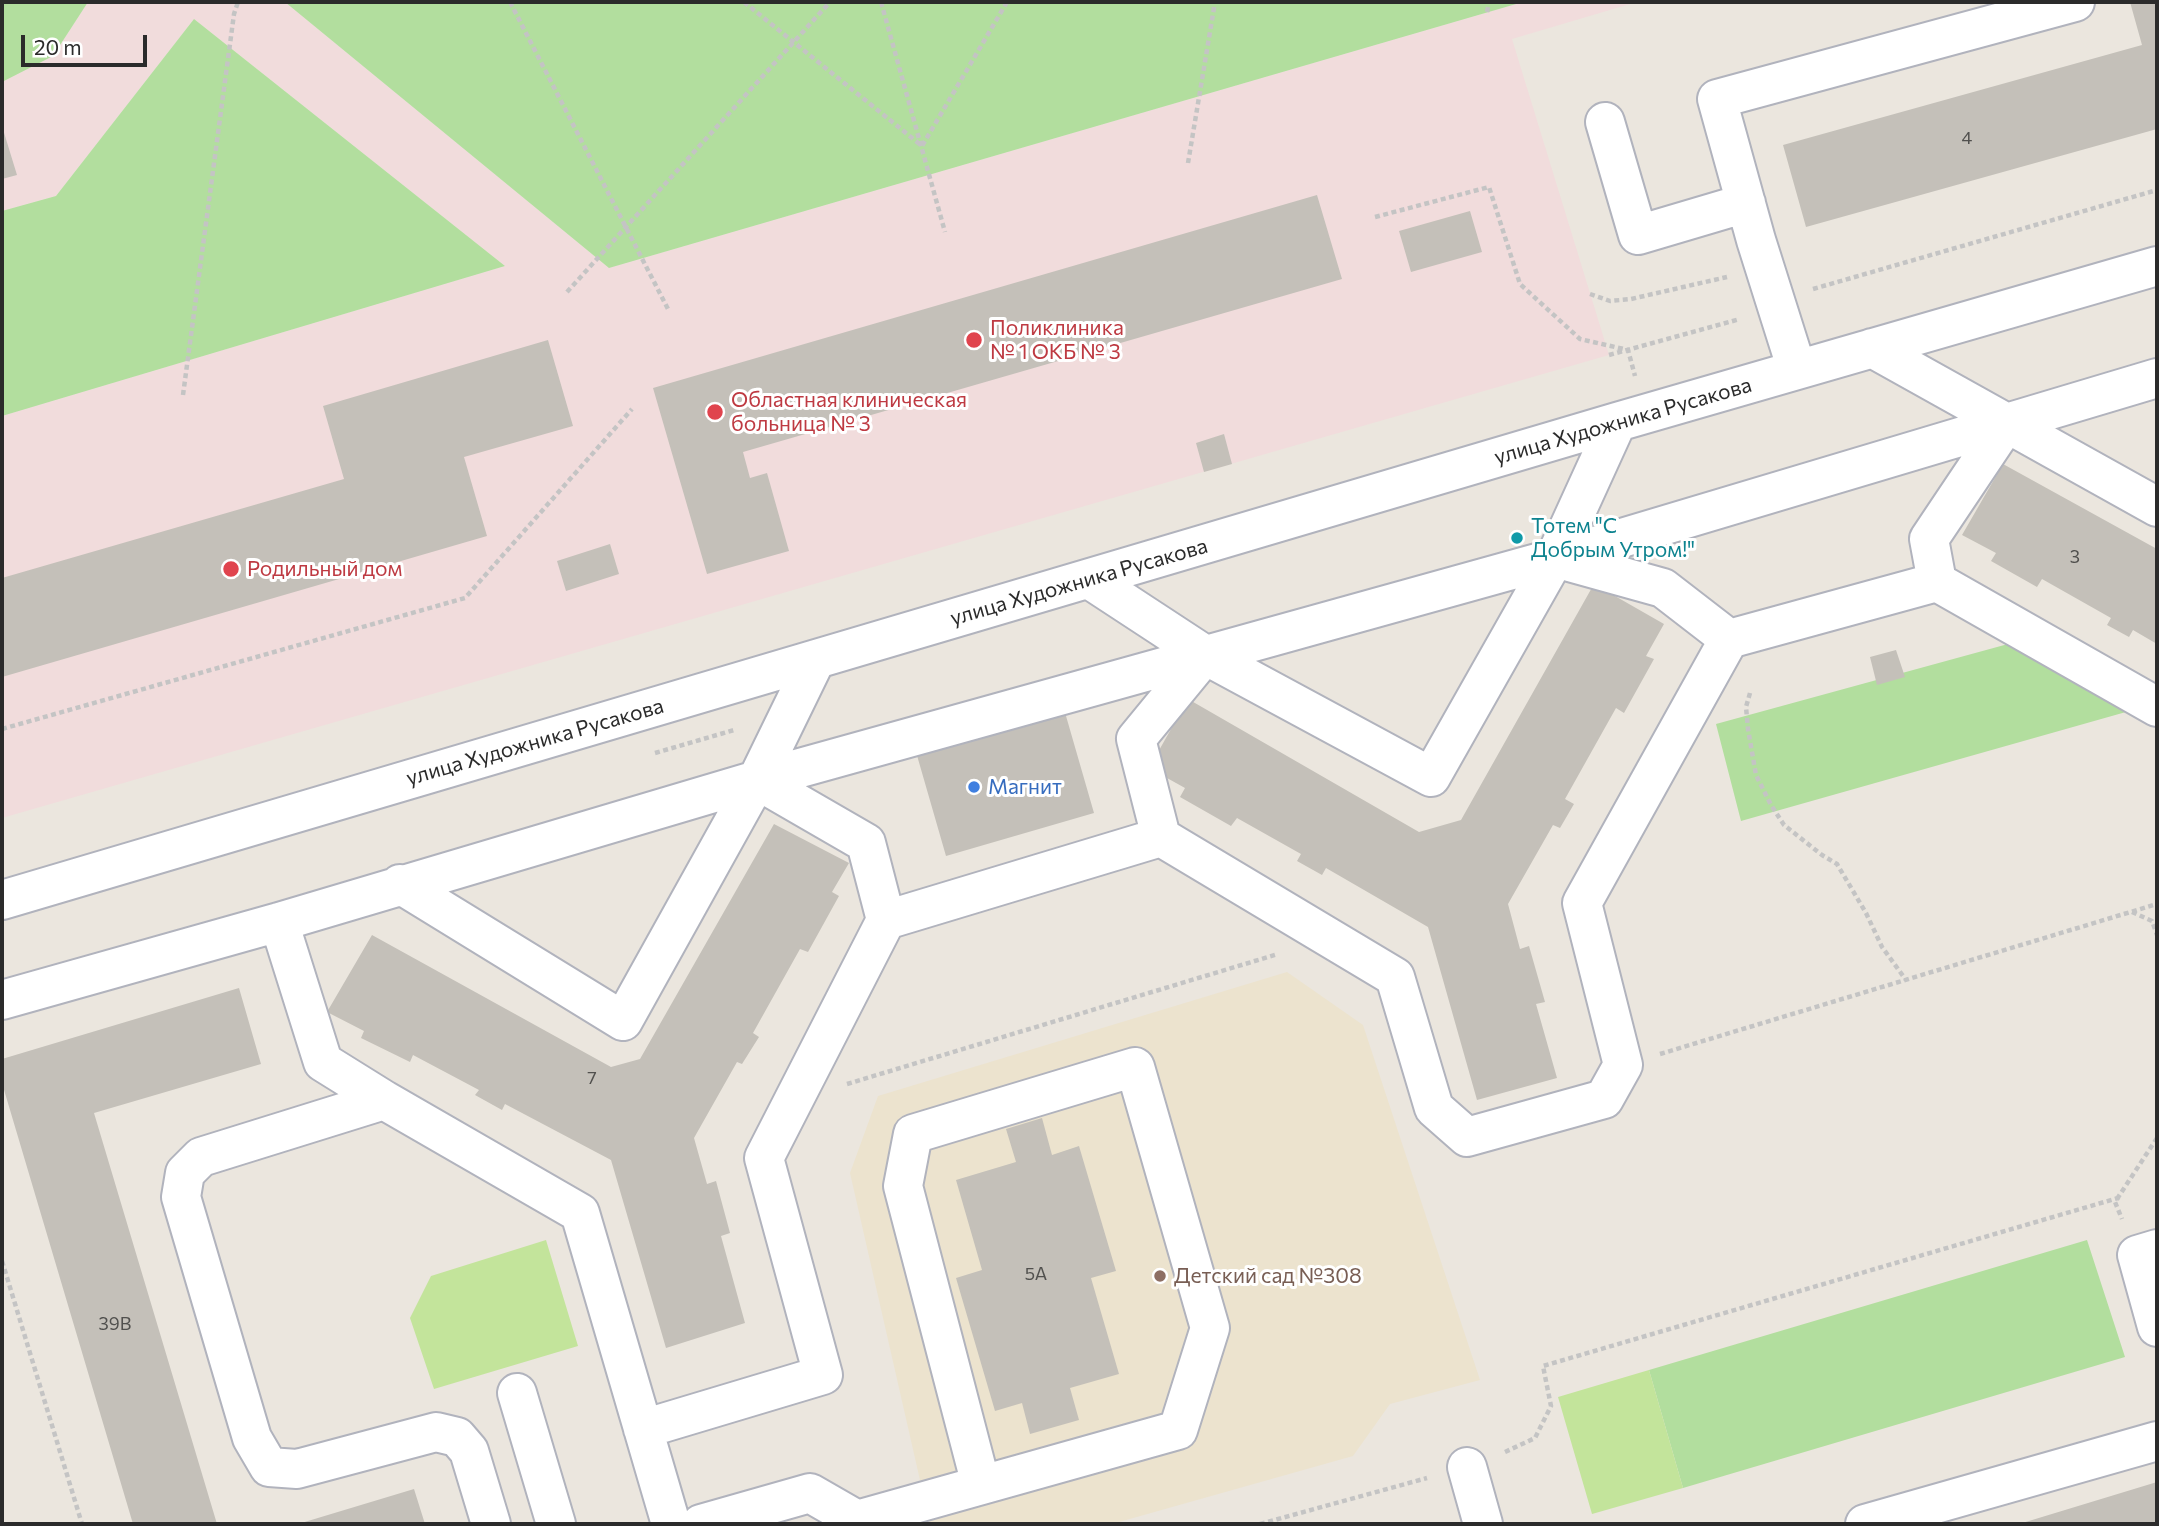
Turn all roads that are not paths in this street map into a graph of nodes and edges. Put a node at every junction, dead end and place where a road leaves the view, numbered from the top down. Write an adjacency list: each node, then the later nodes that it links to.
1 (2076, 2): 3 (street)
2 (1605, 122): 3 (street)
3 (1746, 203): 6 (street)
4 (2157, 266): 5 (street, улица Художника Русакова)
5 (1872, 348): 6 (street, улица Художника Русакова); 9 (street)
6 (1797, 370): 8 (street, улица Художника Русакова)
7 (2157, 378): 9 (street)
8 (1630, 418): 11 (street); 12 (street, улица Художника Русакова)
9 (2006, 424): 10 (street); 11 (street); 13 (street)
10 (2157, 508)
11 (1555, 558): 14 (street); 15 (street); 15 (street)
12 (1089, 579): 15 (street); 16 (street, улица Художника Русакова)
13 (1937, 582): 14 (street); 17 (street)
14 (1729, 639): 19 (street)
15 (1205, 655): 18 (street); 19 (street)
16 (816, 659): 18 (street); 21 (street, улица Художника Русакова)
17 (2157, 707)
18 (757, 780): 20 (street); 20 (street); 22 (street)
19 (1161, 837): 22 (street)
20 (400, 884): 23 (street)
21 (2, 900)
22 (886, 920): 29 (street)
23 (279, 922): 24 (street); 25 (street)
24 (2, 1000)
25 (384, 1100): 29 (street); 34 (street)
26 (2147, 1252): 27 (street)
27 (2157, 1327)
28 (517, 1393): 35 (street)
29 (643, 1429): 36 (street)
30 (2157, 1441): 39 (street)
31 (1467, 1468): 38 (street)
32 (981, 1485): 32 (street); 33 (street)
33 (857, 1522): 37 (street)
34 (491, 1524)
35 (556, 1524)
36 (671, 1524)
37 (701, 1524)
38 (1483, 1524)
39 (1865, 1524)

